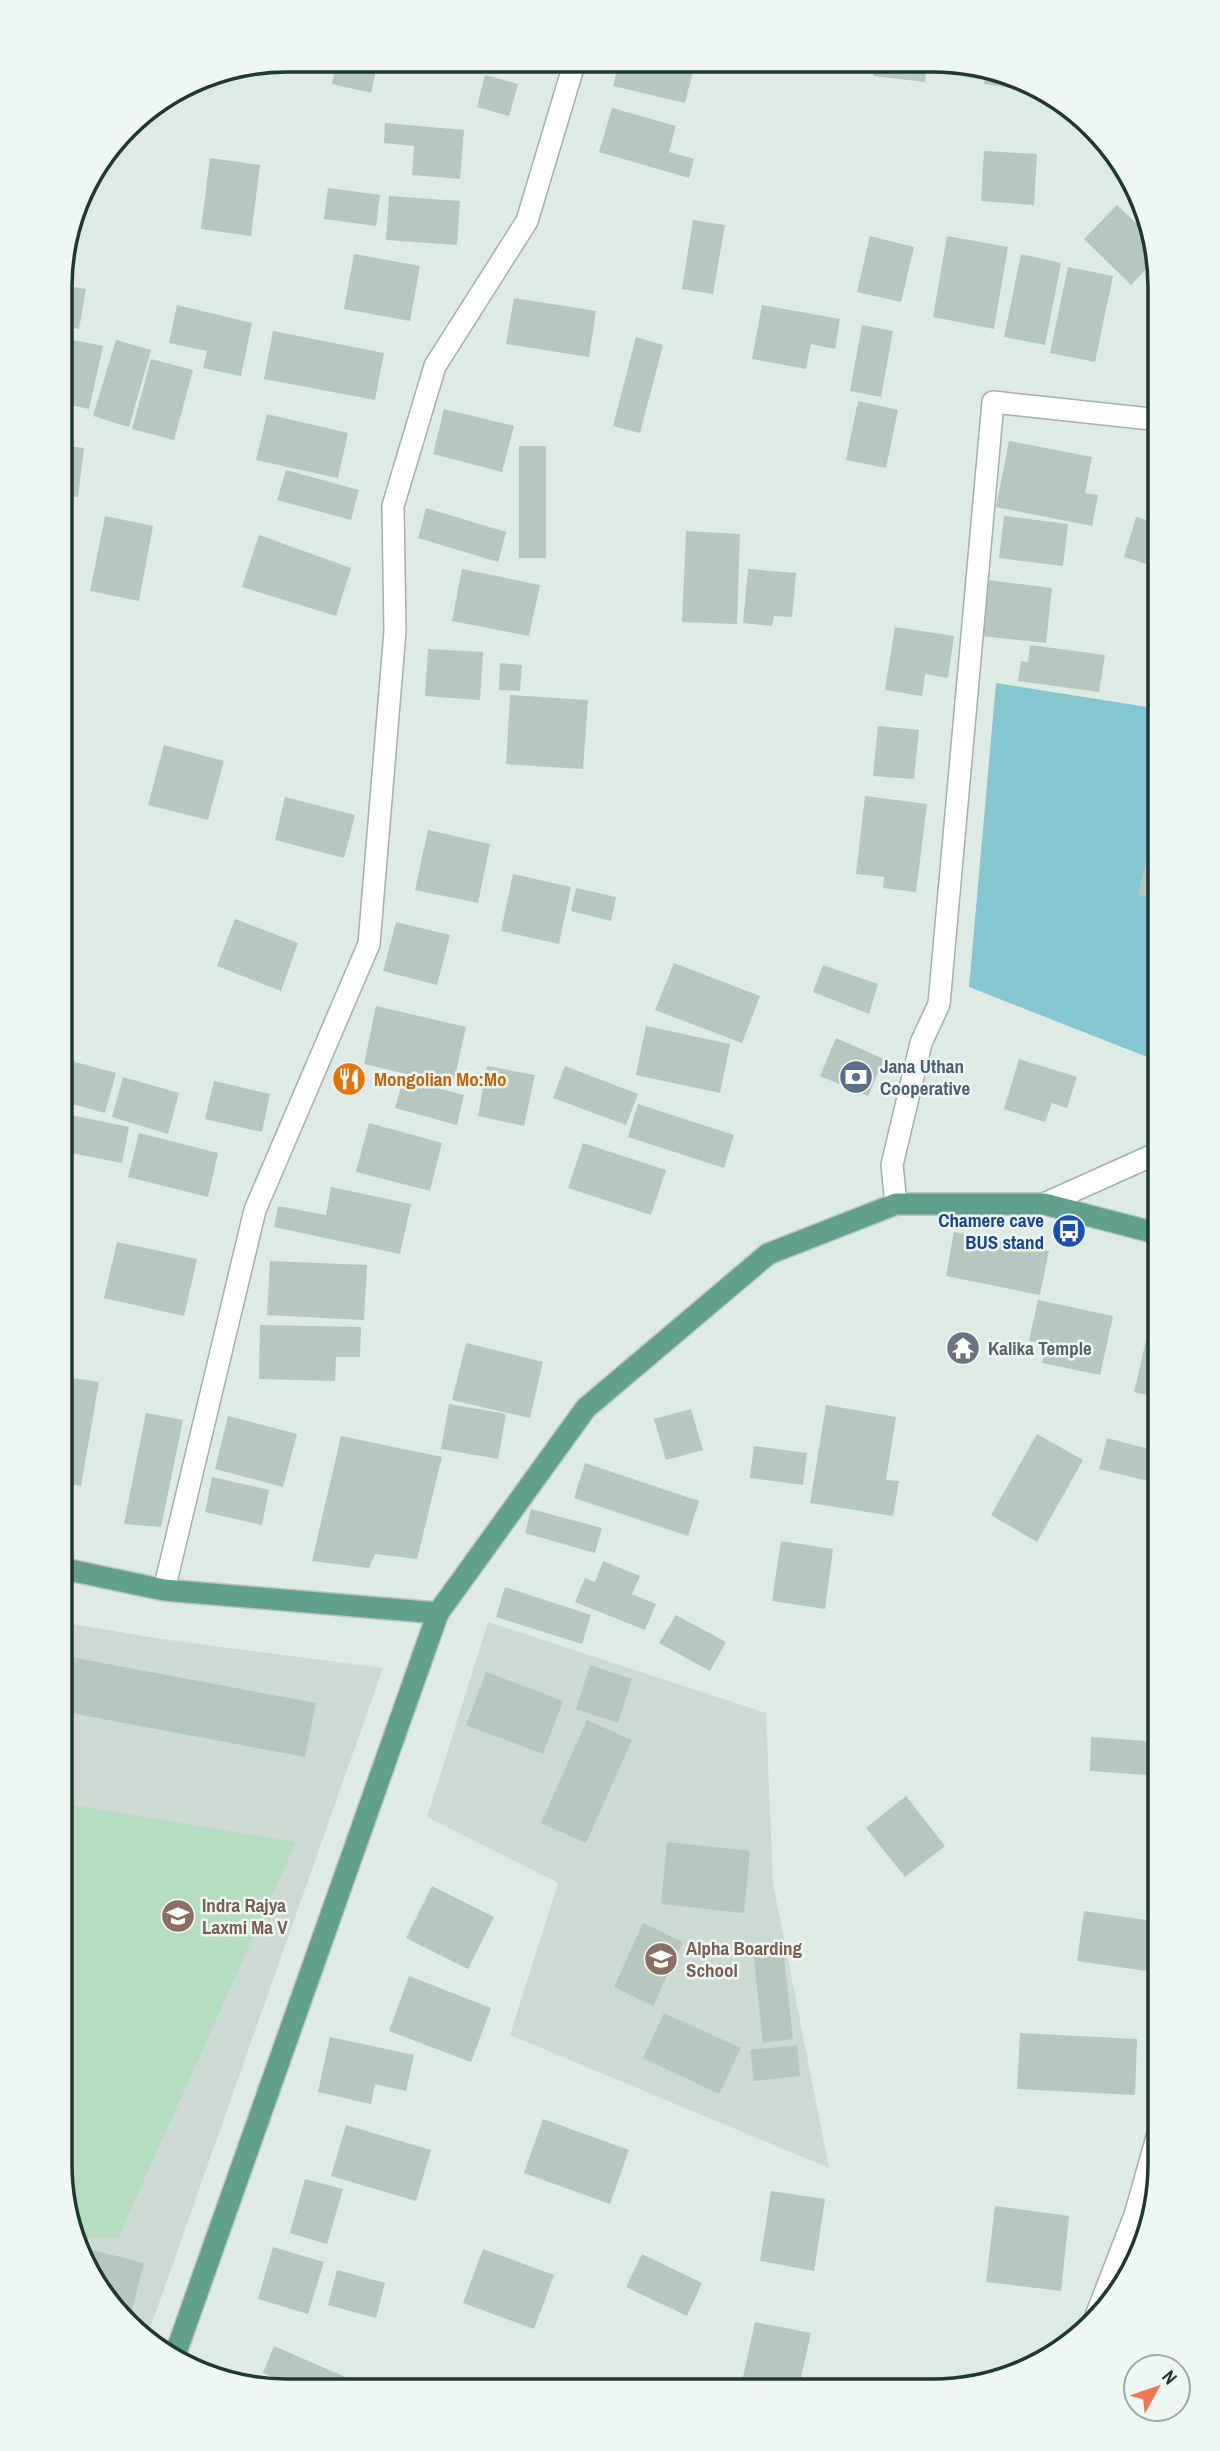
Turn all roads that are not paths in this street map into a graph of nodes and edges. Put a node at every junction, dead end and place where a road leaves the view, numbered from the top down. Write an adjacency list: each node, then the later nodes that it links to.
1 (572, 72): 8 (street)
2 (1148, 419): 4 (street)
3 (1148, 1157): 5 (street)
4 (896, 1204): 5 (main road); 9 (main road)
5 (1044, 1204): 6 (main road)
6 (1148, 1231)
7 (72, 1570): 8 (main road)
8 (164, 1590): 9 (main road)
9 (438, 1613): 12 (main road)
10 (1148, 2169): 11 (street)
11 (1104, 2295)
12 (177, 2349)

